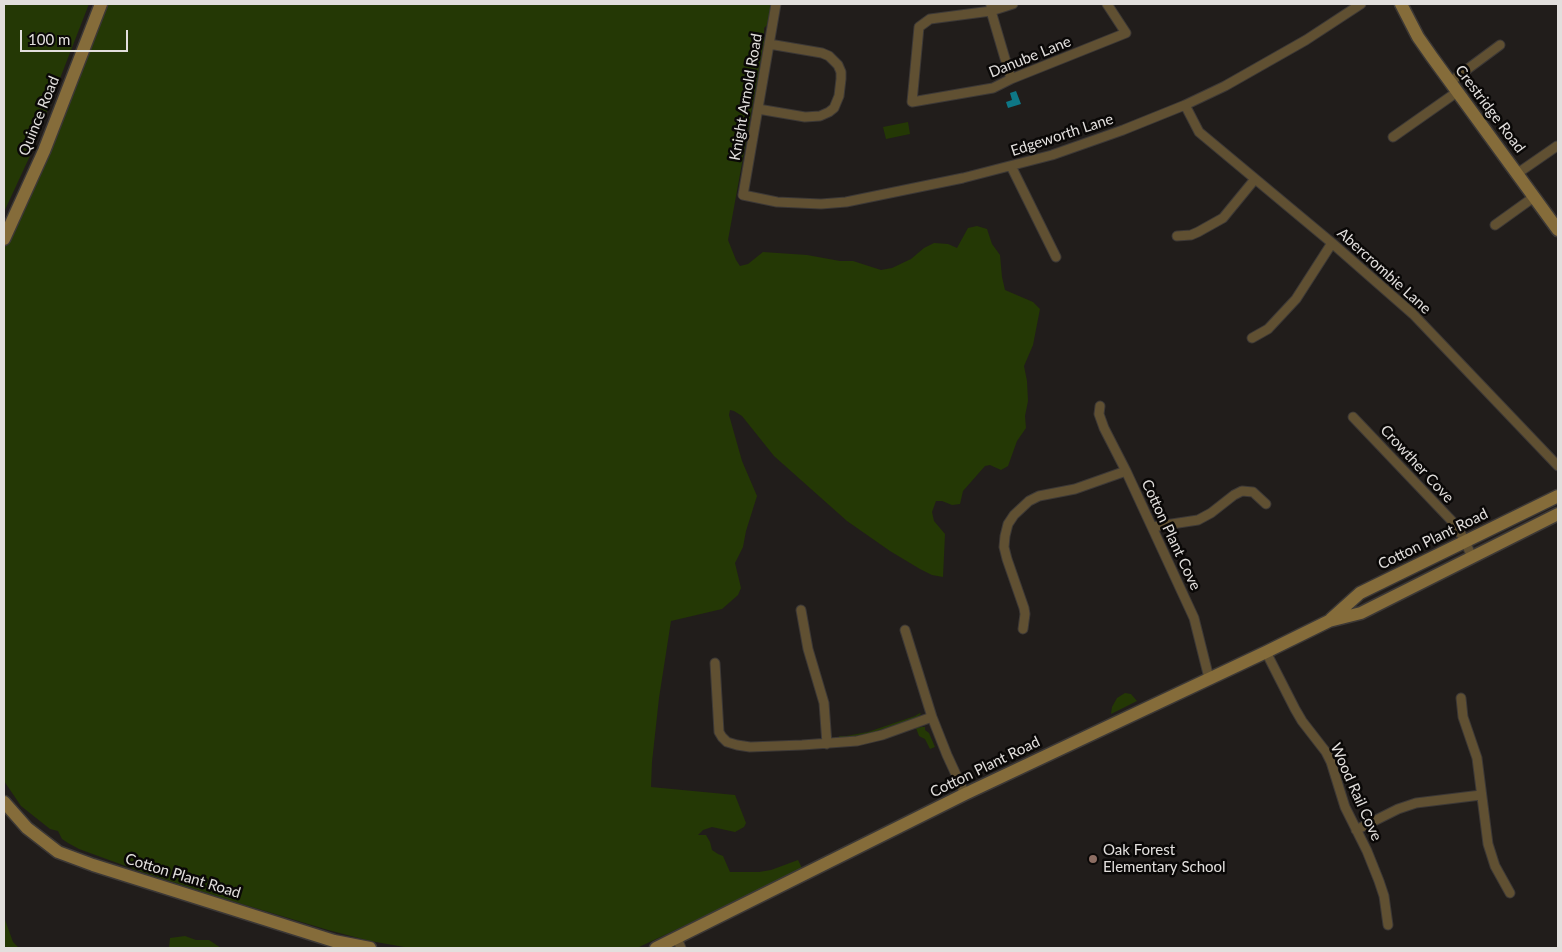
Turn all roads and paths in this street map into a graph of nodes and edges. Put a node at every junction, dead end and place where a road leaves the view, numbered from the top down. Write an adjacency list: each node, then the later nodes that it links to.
1 (101, 4): 24 (street, Quince Road)
2 (776, 4): 8 (street, Knight Arnold Road)
3 (1013, 4): 7 (street)
4 (1106, 4): 10 (street, Danube Lane)
5 (1361, 4): 12 (street, Edgeworth Lane)
6 (1401, 4): 11 (street, Crestridge Road)
7 (991, 7): 10 (street); 10 (street, Danube Lane)
8 (770, 44): 13 (street, Knight Arnold Road); 13 (street)
9 (1500, 45): 11 (street)
10 (1010, 79)
11 (1453, 87): 14 (street); 17 (street, Crestridge Road)
12 (1185, 105): 16 (street, Edgeworth Lane); 18 (street, Abercrombie Lane)
13 (758, 109): 19 (street, Knight Arnold Road)
14 (1393, 137)
15 (1556, 146): 17 (street)
16 (1011, 166): 19 (street, Edgeworth Lane); 26 (street)
17 (1518, 173): 20 (street, Crestridge Road)
18 (1255, 179): 23 (street); 25 (street, Abercrombie Lane)
19 (743, 195)
20 (1534, 197): 21 (street); 22 (street, Crestridge Road)
21 (1495, 225)
22 (1558, 230)
23 (1177, 236)
24 (4, 239)
25 (1332, 243): 27 (street); 30 (street, Abercrombie Lane)
26 (1056, 257)
27 (1252, 338)
28 (1100, 406): 31 (street, Cotton Plant Cove)
29 (1354, 417): 36 (street, Crowther Cove)
30 (1558, 466)
31 (1126, 471): 35 (street, Cotton Plant Cove); 40 (street)
32 (1558, 496): 36 (street, Cotton Plant Road)
33 (1266, 504): 35 (street)
34 (1558, 514): 37 (street, Cotton Plant Road)
35 (1152, 527): 44 (street, Cotton Plant Cove)
36 (1465, 541): 37 (street, Crowther Cove); 39 (street, Cotton Plant Road)
37 (1472, 557): 39 (street, Cotton Plant Road)
38 (801, 610): 47 (street)
39 (1329, 621): 42 (street, Cotton Plant Road)
40 (1023, 629)
41 (905, 630): 46 (street)
42 (1266, 652): 44 (street, Cotton Plant Road); 51 (street, Wood Rail Cove)
43 (716, 663): 47 (street)
44 (1209, 678): 48 (street, Cotton Plant Road)
45 (1461, 698): 49 (street)
46 (932, 717): 47 (street); 48 (street)
47 (827, 744)
48 (965, 794): 54 (street, Cotton Plant Road)
49 (1481, 795): 51 (street); 52 (street)
50 (4, 802): 55 (street, Cotton Plant Road)
51 (1356, 830): 53 (street, Wood Rail Cove)
52 (1510, 894)
53 (1388, 925)
54 (679, 943): 56 (street, Cotton Plant Road)
55 (370, 948)
56 (656, 948)

